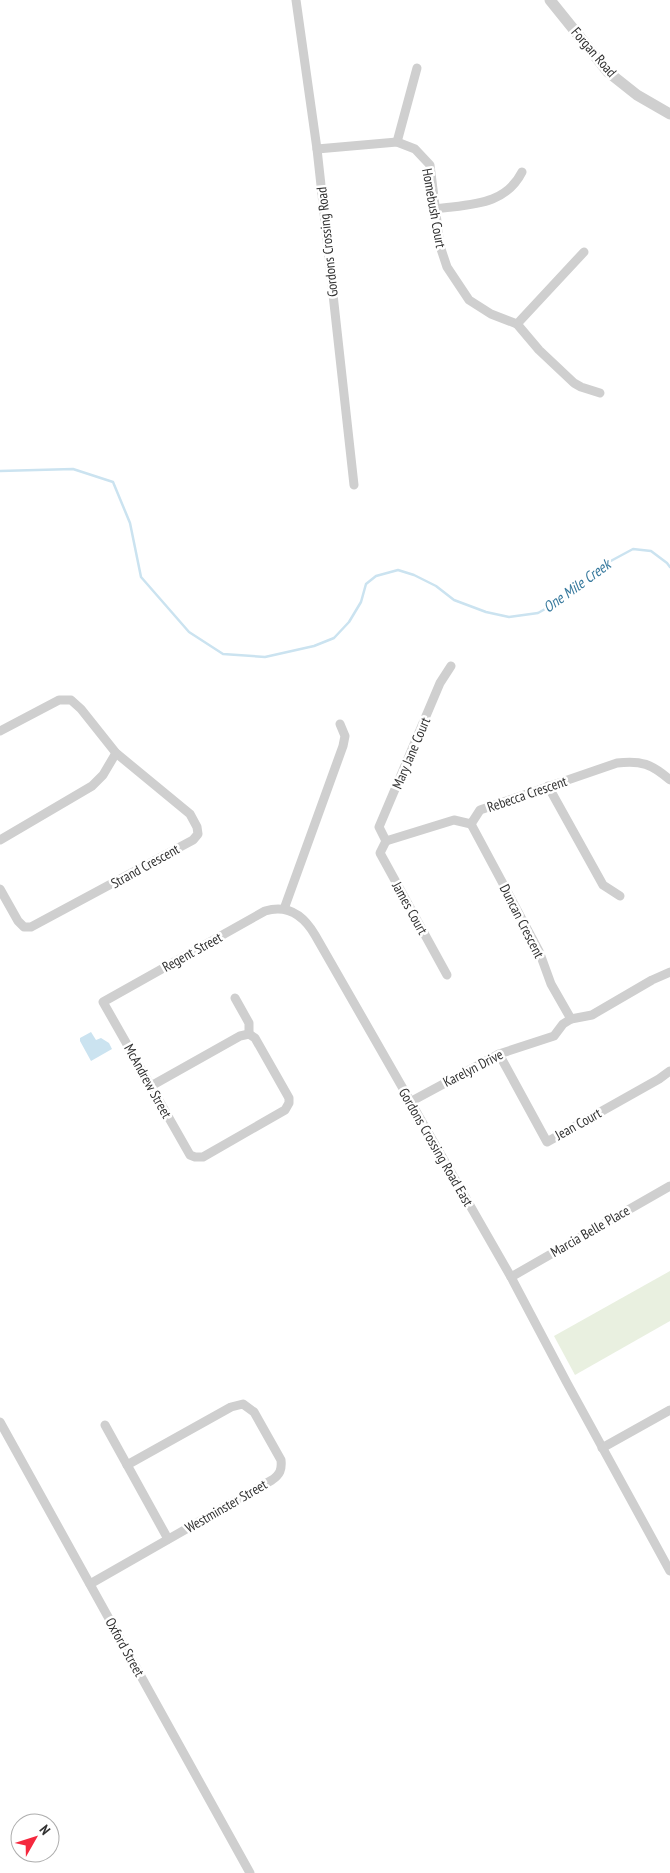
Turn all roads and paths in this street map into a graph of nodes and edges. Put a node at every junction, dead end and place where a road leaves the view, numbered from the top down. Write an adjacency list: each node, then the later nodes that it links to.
1 (296, 0): 6 (street, Gordons Crossing Road)
2 (550, 0): 4 (street, Forgan Road)
3 (417, 68): 5 (street)
4 (670, 114)
5 (397, 142): 6 (street); 8 (street, Homebush Court)
6 (317, 149): 12 (street, Gordons Crossing Road)
7 (522, 172): 8 (street)
8 (436, 209): 10 (street, Homebush Court)
9 (584, 252): 10 (street)
10 (517, 324): 11 (street)
11 (600, 393)
12 (354, 485)
13 (451, 666): 21 (street, Mary Jane Court)
14 (340, 724): 24 (street)
15 (0, 731): 16 (street)
16 (116, 753): 20 (street); 22 (street, Strand Crescent)
17 (670, 780): 18 (street, Rebecca Crescent)
18 (548, 786): 19 (street, Rebecca Crescent); 23 (street)
19 (471, 824): 21 (street); 29 (street, Duncan Crescent)
20 (0, 840)
21 (386, 841): 26 (street, James Court)
22 (0, 889)
23 (620, 896)
24 (284, 910): 28 (street, Regent Street); 34 (street, Gordons Crossing Road East)
25 (670, 972): 29 (street)
26 (447, 975)
27 (235, 998): 30 (street)
28 (103, 1002): 33 (street, McAndrew Street)
29 (571, 1019): 31 (street, Karelyn Drive)
30 (249, 1034): 33 (street); 33 (street, McAndrew Street)
31 (499, 1054): 32 (street, Jean Court); 34 (street, Karelyn Drive)
32 (670, 1071)
33 (151, 1086)
34 (410, 1102): 36 (street, Gordons Crossing Road East)
35 (670, 1186): 36 (street, Marcia Belle Place)
36 (511, 1277): 40 (street, Gordons Crossing Road East)
37 (670, 1410): 40 (street)
38 (0, 1422): 44 (street, Oxford Street)
39 (105, 1425): 41 (street)
40 (602, 1448): 43 (street, Gordons Crossing Road East)
41 (127, 1465): 42 (street); 42 (street, Westminster Street)
42 (168, 1539): 44 (street, Westminster Street)
43 (670, 1571)
44 (90, 1584): 45 (street, Oxford Street)
45 (250, 1873)

